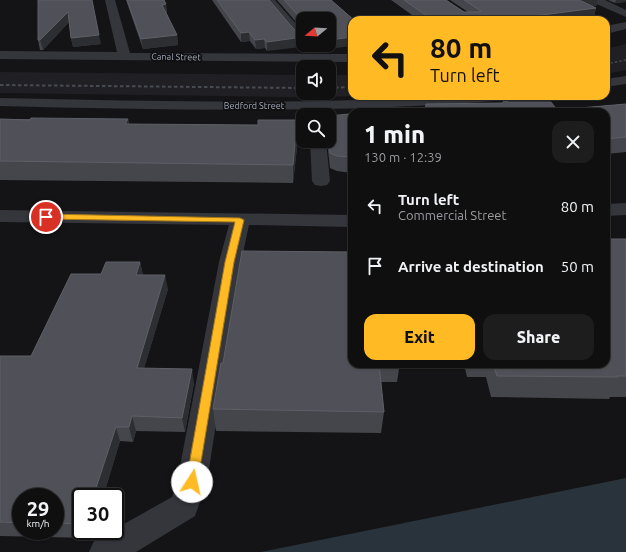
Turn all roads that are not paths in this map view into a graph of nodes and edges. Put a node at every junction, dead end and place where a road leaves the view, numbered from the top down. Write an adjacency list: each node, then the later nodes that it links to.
1 (110, 0): 10 (street)
2 (269, 0): 7 (street)
3 (596, 0): 4 (street)
4 (626, 14)
5 (626, 25): 6 (street)
6 (610, 29)
7 (296, 31)
8 (315, 52): 11 (street)
9 (0, 55): 10 (street, Canal Street)
10 (124, 56): 11 (street, Canal Street)
11 (320, 58): 12 (street, Canal Street)
12 (348, 58)
13 (0, 66): 16 (street, Canal Street)
14 (348, 68): 15 (street)
15 (336, 69)
16 (296, 70)
17 (626, 80): 18 (street)
18 (610, 82)
19 (455, 100): 22 (street, Bedford Street)
20 (0, 102): 24 (street, Bedford Street)
21 (348, 108): 23 (street, Bedford Street)
22 (353, 108)
23 (336, 109)
24 (296, 110)
25 (319, 148): 26 (street)
26 (321, 181)
27 (626, 209): 28 (street)
28 (610, 210)
29 (0, 216): 30 (street)
30 (240, 220): 31 (street); 32 (street)
31 (348, 221)
32 (106, 552)

